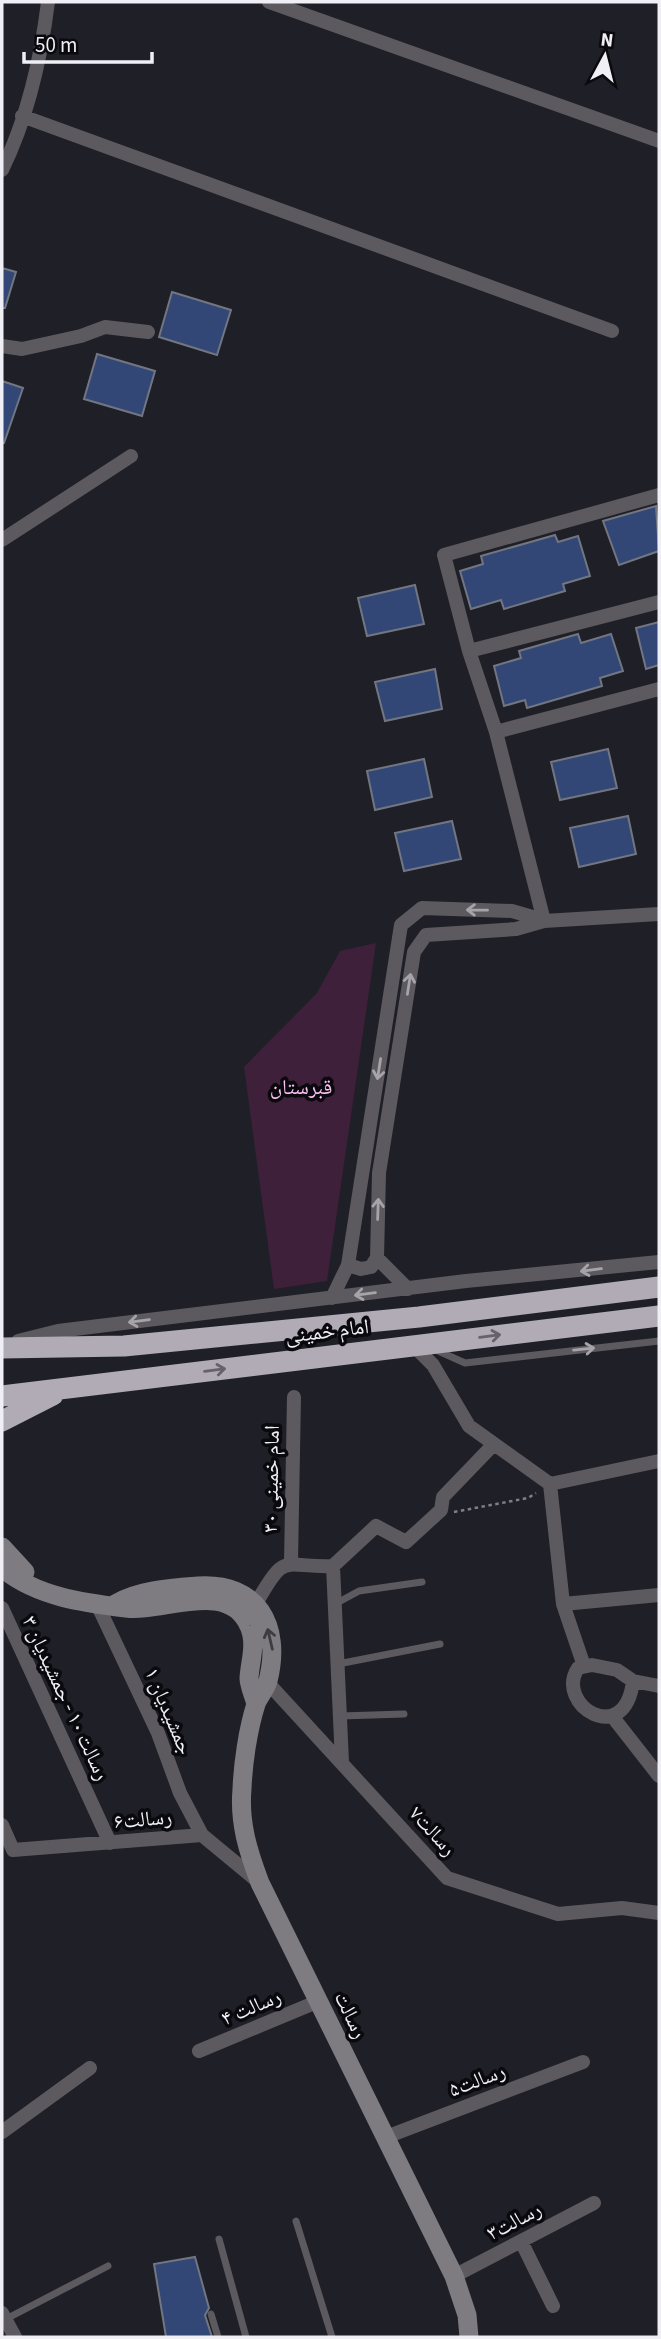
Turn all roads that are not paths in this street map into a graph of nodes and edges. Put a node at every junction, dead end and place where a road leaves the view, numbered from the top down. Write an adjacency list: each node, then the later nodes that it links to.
1 (48, 2): 3 (street)
2 (269, 2): 4 (street)
3 (22, 116): 5 (street); 6 (street)
4 (659, 141)
5 (2, 170)
6 (612, 331)
7 (148, 332): 8 (street)
8 (2, 346)
9 (131, 456): 11 (street)
10 (659, 495): 13 (street)
11 (2, 540)
12 (659, 602): 13 (street)
13 (469, 651): 15 (street)
14 (659, 689): 15 (street)
15 (496, 732): 18 (street)
16 (659, 914): 18 (street)
17 (411, 917): 18 (street, one-way to 17); 19 (street); 22 (street, one-way to 22)
18 (544, 920): 19 (street)
19 (426, 935): 20 (street, one-way to 19)
20 (377, 1258): 22 (street); 25 (street)
21 (659, 1262): 23 (street, one-way to 23)
22 (348, 1265): 26 (street)
23 (538, 1276): 25 (street); 27 (street)
24 (659, 1287): 27 (highway, امام خمینی)
25 (408, 1289): 26 (street, one-way to 26)
26 (332, 1298): 31 (street, one-way to 31)
27 (540, 1302): 31 (highway, امام خمینی)
28 (659, 1316): 30 (highway, امام خمینی, one-way to 28)
29 (659, 1341): 30 (lane, one-way to 29)
30 (418, 1345): 32 (highway, امام خمینی, one-way to 30); 36 (street)
31 (2, 1346)
32 (64, 1389): 33 (highway, امام خمینی); 35 (highway)
33 (2, 1396)
34 (294, 1397): 40 (street, امام خمینی ۳۰)
35 (2, 1421)
36 (494, 1444): 38 (street); 41 (street)
37 (659, 1461): 38 (street)
38 (550, 1484): 49 (street)
39 (2, 1547): 44 (street, رسالت)
40 (291, 1562): 41 (street); 46 (street)
41 (333, 1566): 48 (street)
42 (2, 1568): 44 (street, رسالت)
43 (422, 1582): 48 (lane)
44 (50, 1592): 47 (street, رسالت)
45 (659, 1595): 49 (street)
46 (257, 1602): 47 (street, رسالت); 55 (street, رسالت, one-way to 46)
47 (106, 1604): 57 (street, رسالت); 64 (street, جمشیدیان ۱)
48 (335, 1604): 52 (street)
49 (563, 1604): 53 (street)
50 (2, 1608): 65 (street, رسالت ۱۰ - جمشیدیان ۳)
51 (440, 1644): 52 (lane)
52 (337, 1664): 59 (street)
53 (584, 1665): 54 (street); 60 (street)
54 (633, 1681): 56 (street); 60 (street)
55 (268, 1683): 57 (street, رسالت); 61 (street, رسالت۷)
56 (659, 1686)
57 (257, 1704): 66 (street, رسالت)
58 (404, 1714): 59 (lane)
59 (340, 1716): 61 (street)
60 (612, 1716): 62 (street)
61 (342, 1762): 67 (street, رسالت۷)
62 (659, 1776)
63 (2, 1825): 65 (street, رسالت۶)
64 (202, 1835): 65 (street, رسالت۶); 66 (street, رسالت۶)
65 (110, 1843)
66 (260, 1883): 68 (street, رسالت)
67 (659, 1913)
68 (319, 2001): 69 (street, رسالت ۴); 73 (street, رسالت)
69 (199, 2051)
70 (583, 2062): 73 (street, رسالت۵)
71 (90, 2068): 72 (street)
72 (2, 2132)
73 (386, 2137): 79 (street, رسالت)
74 (594, 2203): 77 (street, رسالت۳)
75 (296, 2221): 86 (lane)
76 (219, 2239): 85 (lane)
77 (521, 2241): 79 (street, رسالت۳); 80 (street)
78 (107, 2266): 82 (lane)
79 (454, 2276): 87 (street, رسالت)
80 (554, 2306)
81 (211, 2314): 84 (lane)
82 (4, 2316): 83 (street)
83 (15, 2337)
84 (218, 2337)
85 (246, 2337)
86 (332, 2337)
87 (468, 2337)

